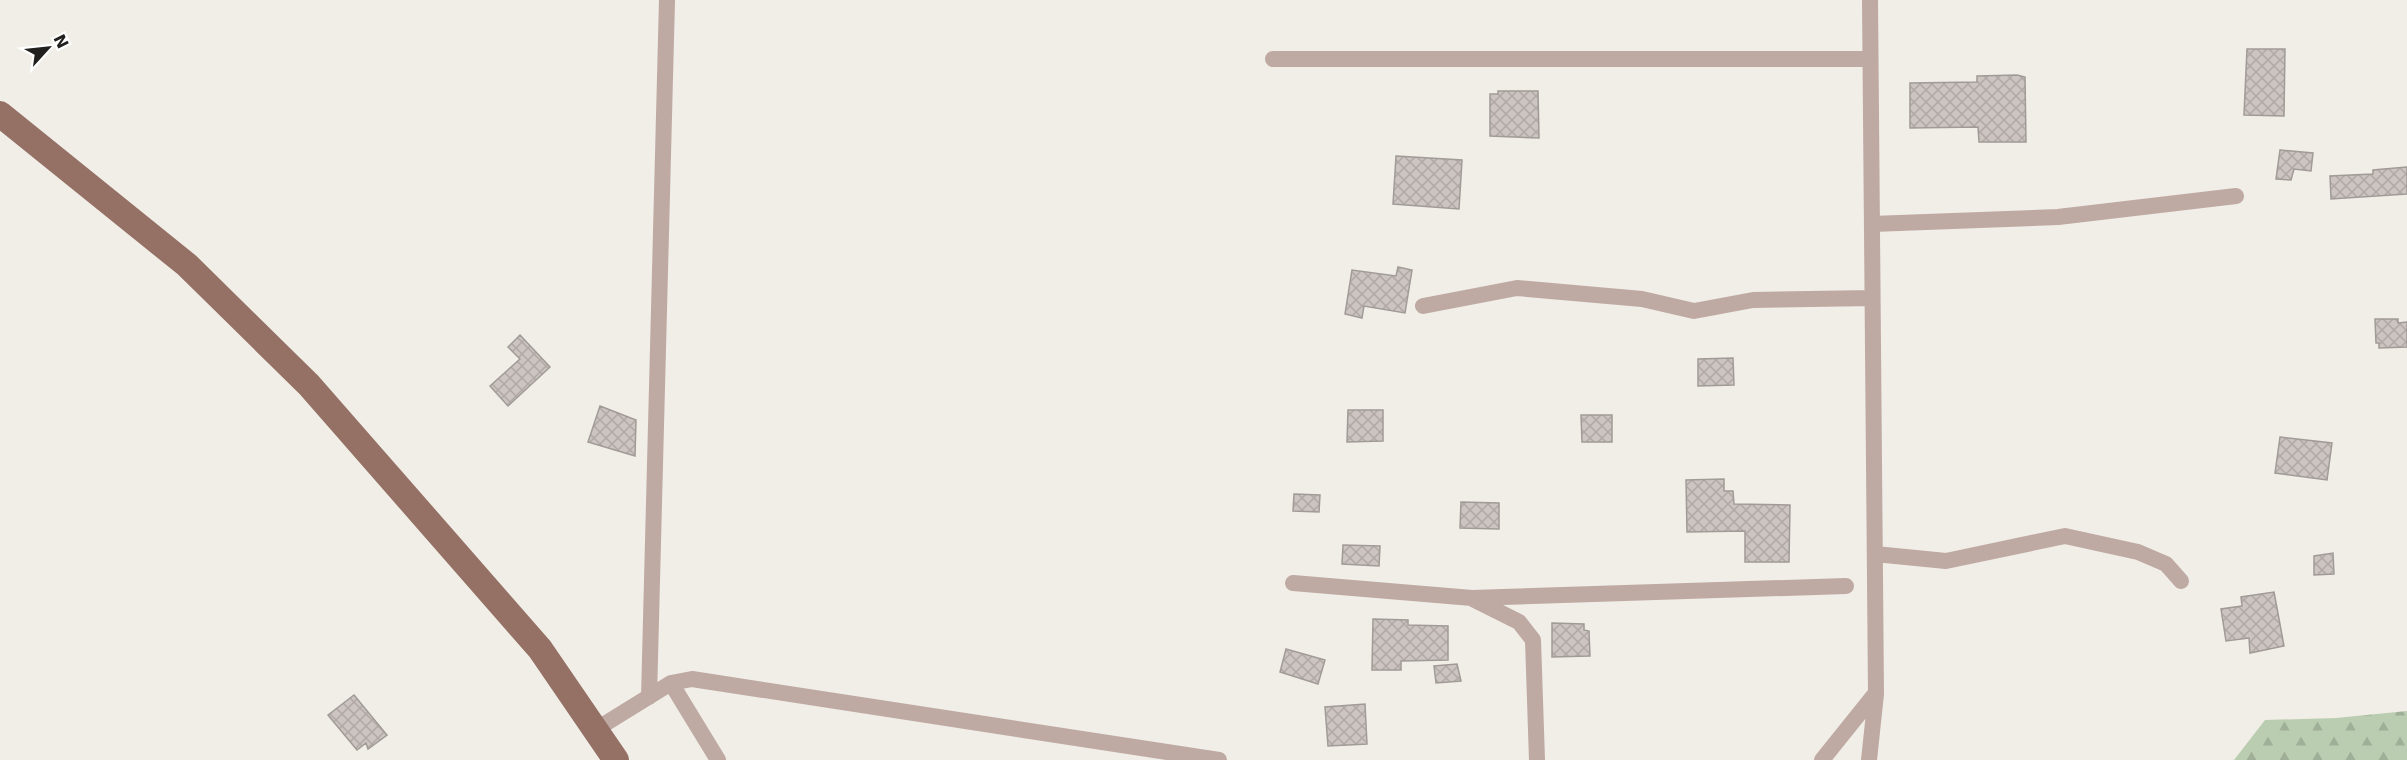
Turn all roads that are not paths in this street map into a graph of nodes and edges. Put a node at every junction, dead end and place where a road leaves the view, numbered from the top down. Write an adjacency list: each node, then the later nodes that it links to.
1 (667, 0): 17 (street)
2 (1869, 0): 4 (street)
3 (1273, 59): 4 (street)
4 (1870, 59): 7 (street)
5 (0, 114): 18 (main road)
6 (2236, 196): 7 (street)
7 (1872, 224): 8 (street)
8 (1872, 297): 9 (street); 10 (street)
9 (1423, 306)
10 (1875, 554): 11 (street); 16 (street)
11 (2181, 580)
12 (1293, 583): 14 (street)
13 (1845, 586): 14 (street)
14 (1472, 598): 22 (street)
15 (671, 683): 17 (street); 20 (street); 21 (street)
16 (1876, 694): 23 (street); 24 (street)
17 (649, 697): 18 (street)
18 (595, 730): 19 (main road)
19 (616, 760)
20 (718, 760)
21 (1219, 760)
22 (1537, 760)
23 (1822, 760)
24 (1869, 760)

